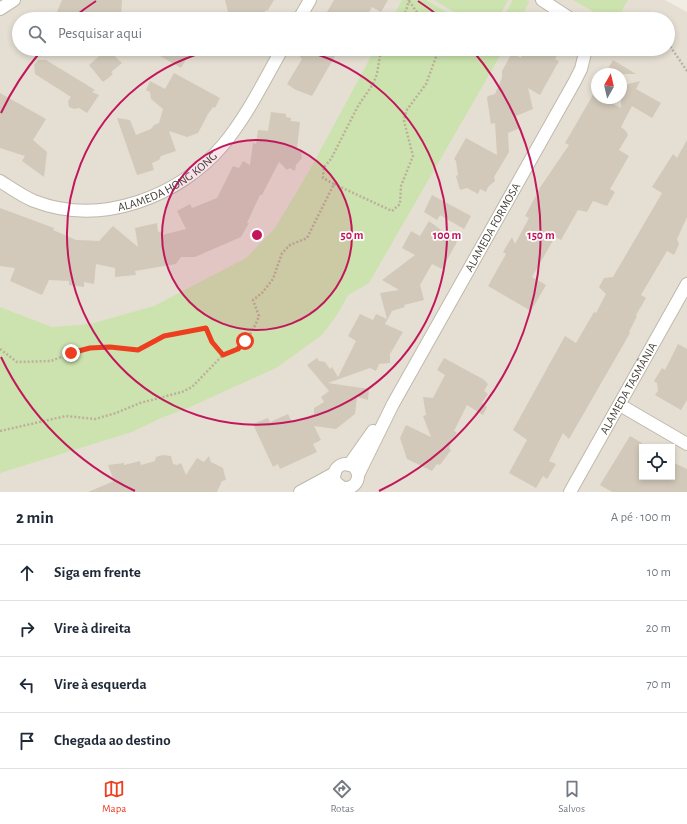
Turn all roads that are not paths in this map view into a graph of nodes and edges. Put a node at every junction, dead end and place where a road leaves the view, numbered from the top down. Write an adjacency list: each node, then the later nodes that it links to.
1 (14, 0): 4 (street)
2 (310, 0): 5 (street)
3 (542, 0): 6 (street)
4 (0, 9)
5 (303, 12)
6 (560, 12)
7 (278, 56): 9 (street, ALAMEDA HONG KONG)
8 (584, 56): 11 (street, ALAMEDA FORMOSA)
9 (0, 181)
10 (687, 284): 12 (street, ALAMEDA TASMÂNIA)
11 (392, 404): 14 (street, ALAMEDA FORMOSA); 15 (street, ALAMEDA FORMOSA)
12 (620, 405): 13 (street); 19 (street, ALAMEDA TASMÂNIA)
13 (687, 444)
14 (349, 465): 15 (street); 16 (street, ALAMEDA FORMOSA)
15 (358, 475): 16 (street, ALAMEDA FORMOSA)
16 (344, 484): 17 (street, ALAMEDA FORMOSA); 18 (street)
17 (300, 492)
18 (315, 492)
19 (570, 492)

